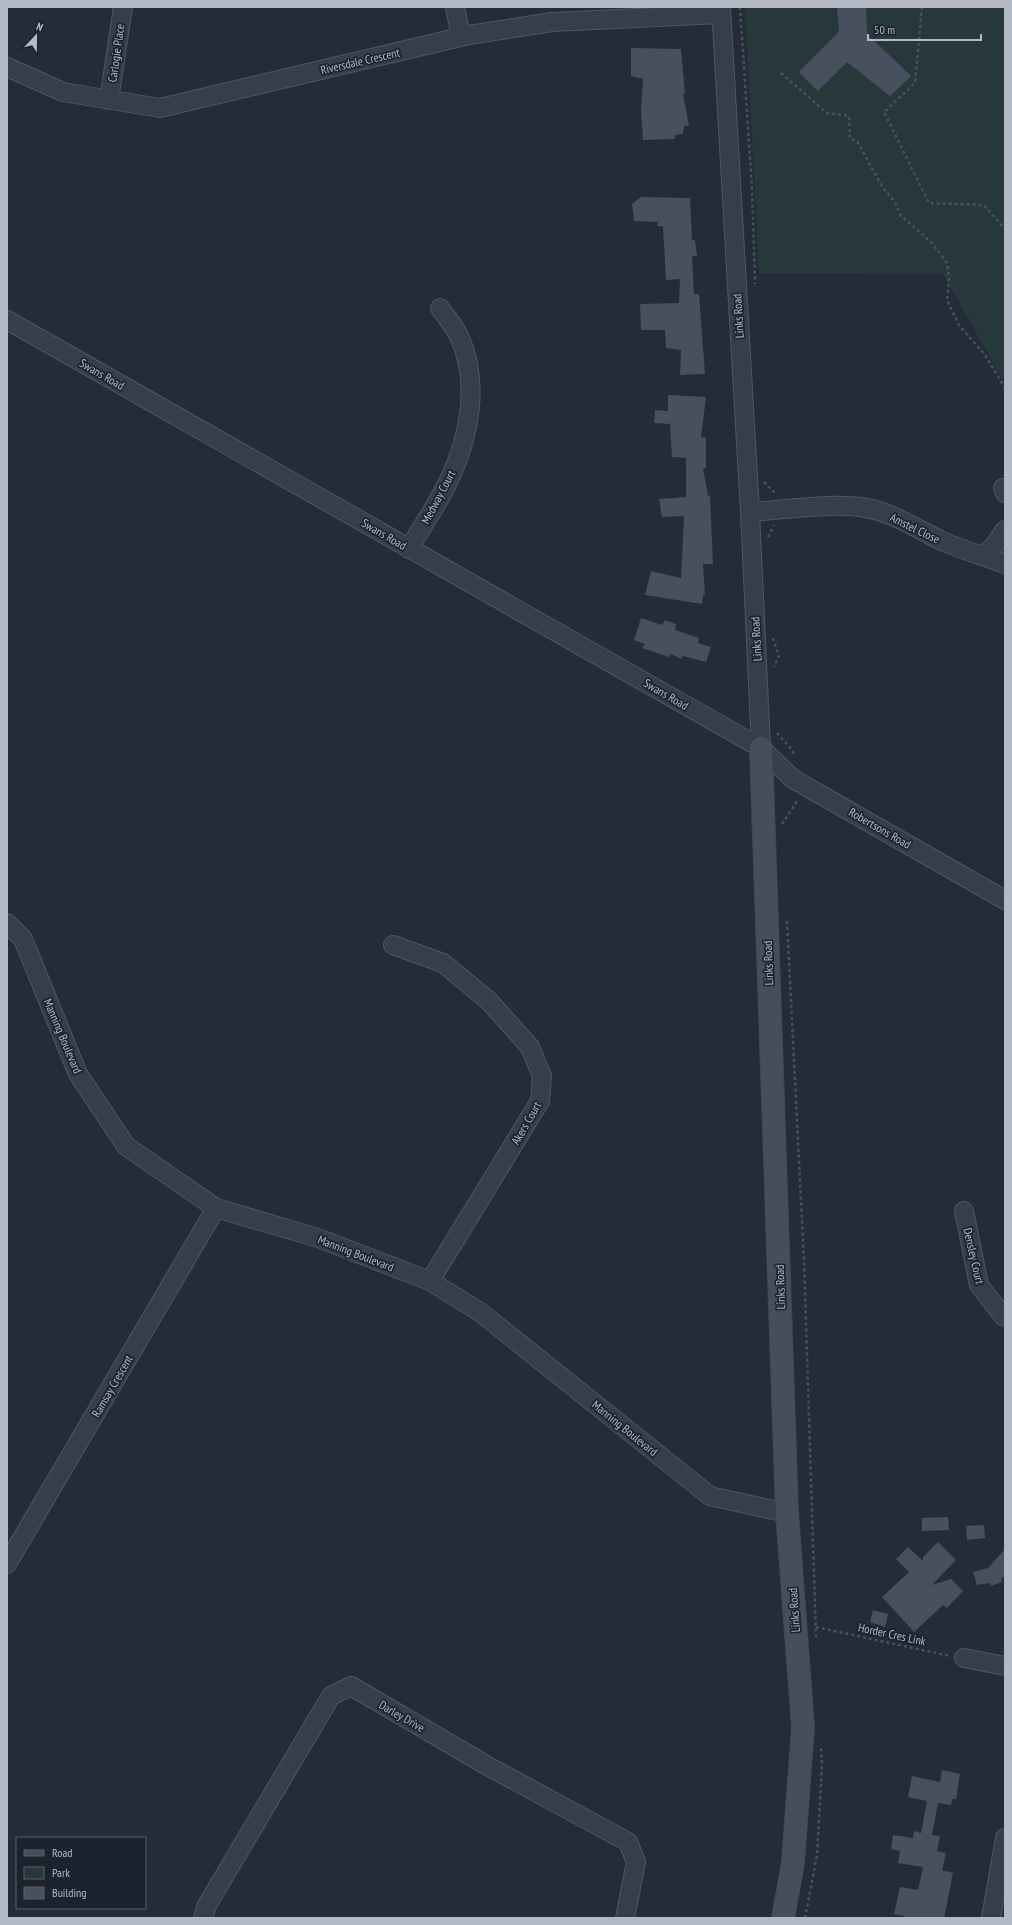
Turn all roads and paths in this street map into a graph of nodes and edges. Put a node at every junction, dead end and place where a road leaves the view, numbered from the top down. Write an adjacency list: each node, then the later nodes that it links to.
1 (123, 7): 8 (street, Carlogie Place)
2 (455, 7): 5 (street)
3 (922, 7): 9 (path)
4 (721, 11): 5 (street, Riversdale Crescent); 13 (street, Links Road)
5 (461, 37): 8 (street, Riversdale Crescent)
6 (7, 67): 8 (street, Riversdale Crescent)
7 (781, 73): 12 (path)
8 (109, 100)
9 (1005, 229)
10 (440, 308): 15 (street, Medway Court)
11 (7, 320): 15 (street, Swans Road)
12 (1005, 388)
13 (750, 512): 16 (street, Amstel Close); 18 (street, Links Road)
14 (1005, 530): 16 (street)
15 (409, 549): 18 (street, Swans Road)
16 (983, 556): 17 (street, Amstel Close)
17 (1005, 564)
18 (761, 748): 19 (street, Robertsons Road); 29 (street, Links Road)
19 (793, 779): 20 (path); 21 (street, Robertsons Road)
20 (782, 831)
21 (1005, 900)
22 (787, 918): 31 (path)
23 (7, 923): 25 (street, Manning Boulevard)
24 (393, 945): 27 (street, Akers Court)
25 (216, 1208): 27 (street, Manning Boulevard); 30 (street, Ramsay Crescent)
26 (964, 1211): 28 (street, Densley Court)
27 (430, 1281): 29 (street, Manning Boulevard)
28 (1005, 1316)
29 (787, 1513): 39 (street, Links Road)
30 (7, 1564)
31 (816, 1627): 32 (path); 33 (path, Horder Cres Link)
32 (817, 1643)
33 (964, 1658): 34 (street)
34 (1005, 1666)
35 (821, 1741): 40 (path)
36 (1005, 1838): 41 (street)
37 (204, 1918): 38 (street, Darley Drive)
38 (625, 1918)
39 (783, 1918)
40 (805, 1918)
41 (991, 1918)

